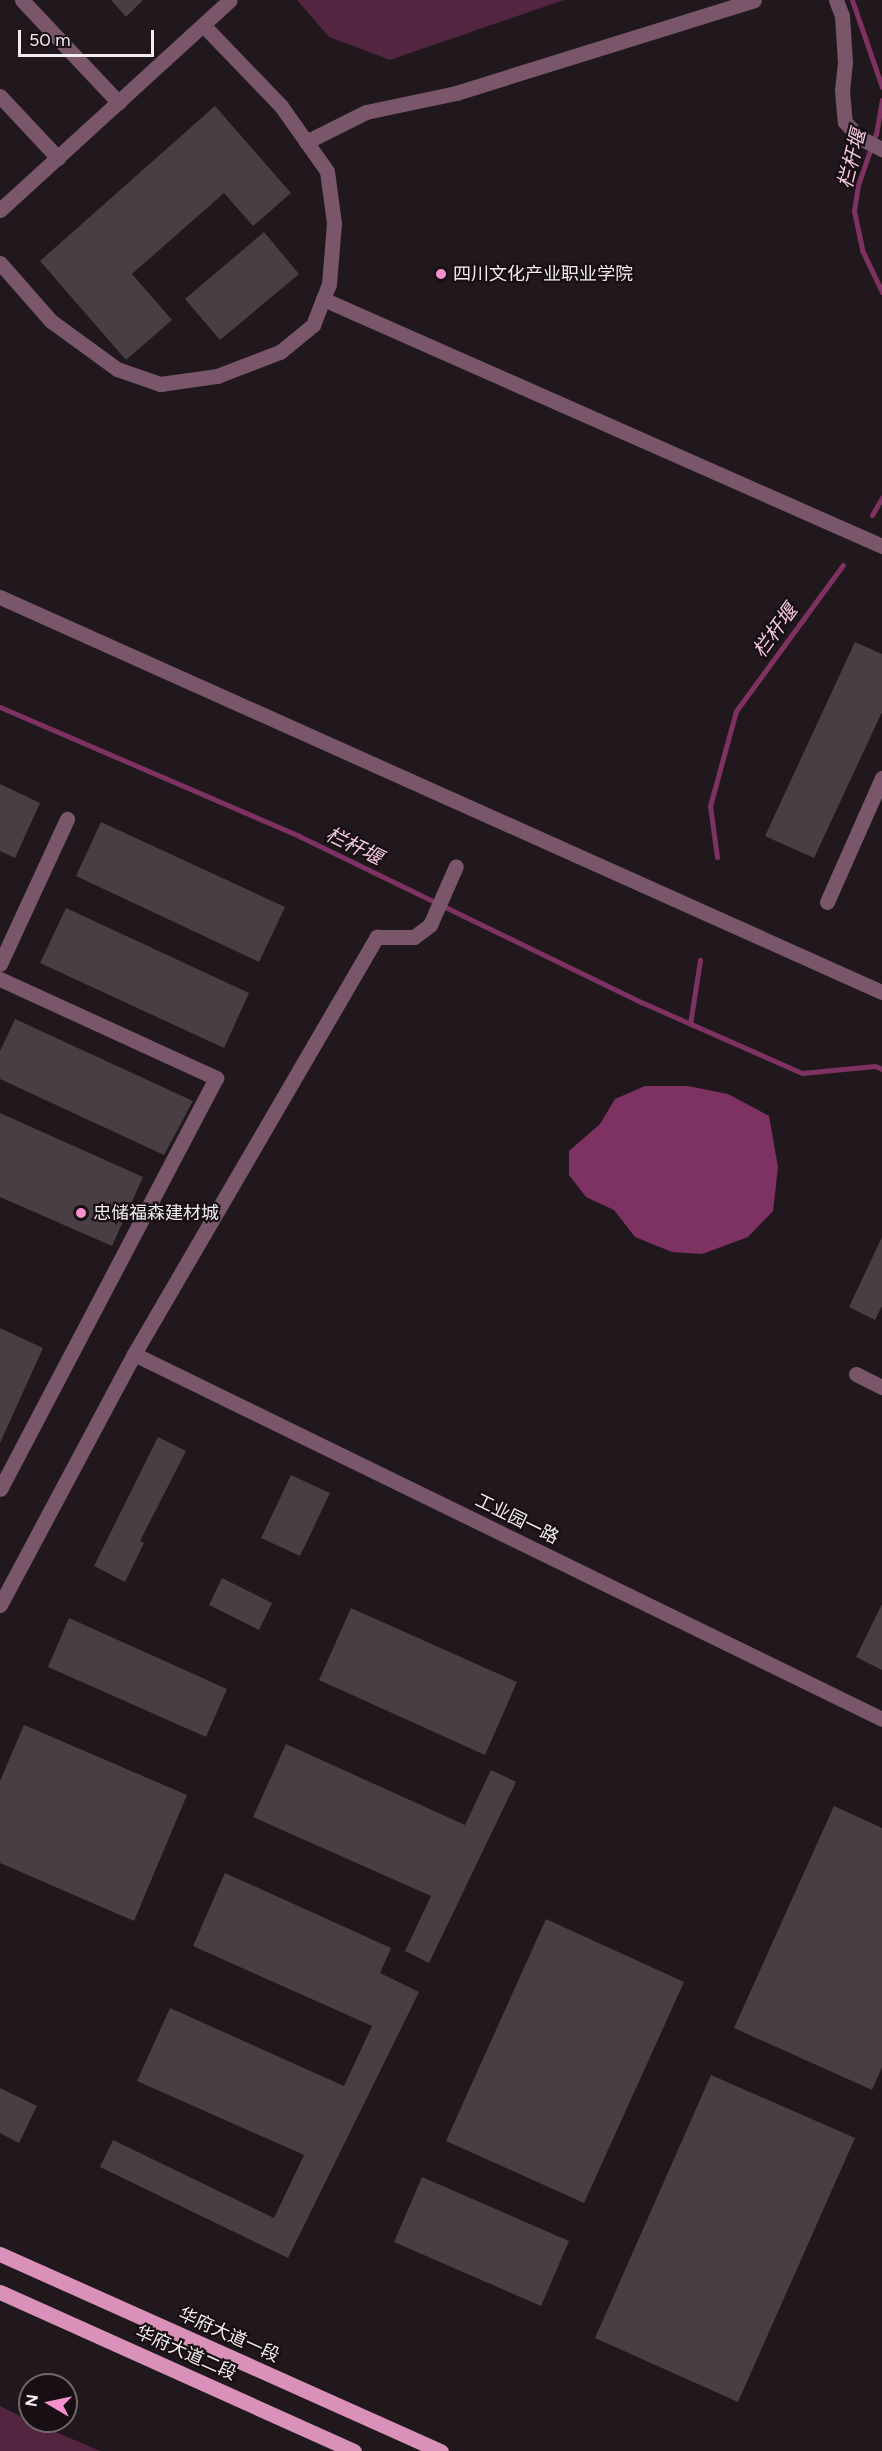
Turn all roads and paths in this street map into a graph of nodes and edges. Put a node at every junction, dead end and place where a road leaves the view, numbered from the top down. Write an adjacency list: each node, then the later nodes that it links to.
1 (22, 0): 7 (street)
2 (230, 0): 5 (street)
3 (754, 0): 8 (street)
4 (836, 0): 9 (street)
5 (204, 26): 7 (street); 8 (street)
6 (0, 96): 10 (street)
7 (119, 103): 10 (street)
8 (306, 142): 13 (street)
9 (882, 149)
10 (58, 158): 11 (street)
11 (0, 210)
12 (0, 263): 13 (street)
13 (323, 299): 14 (street)
14 (882, 546)
15 (0, 597): 23 (street)
16 (882, 778): 17 (street)
17 (878, 796): 20 (street)
18 (67, 819): 21 (street)
19 (456, 866): 24 (street)
20 (827, 902)
21 (0, 964)
22 (0, 979): 27 (street)
23 (882, 993)
24 (134, 1354): 28 (street); 29 (street, 工业园一路)
25 (856, 1374): 26 (street)
26 (882, 1387)
27 (0, 1489)
28 (0, 1605)
29 (882, 1719)
30 (0, 2254): 33 (main road, 华府大道一段)
31 (0, 2292): 32 (main road, 华府大道二段)
32 (354, 2451)
33 (441, 2451)

